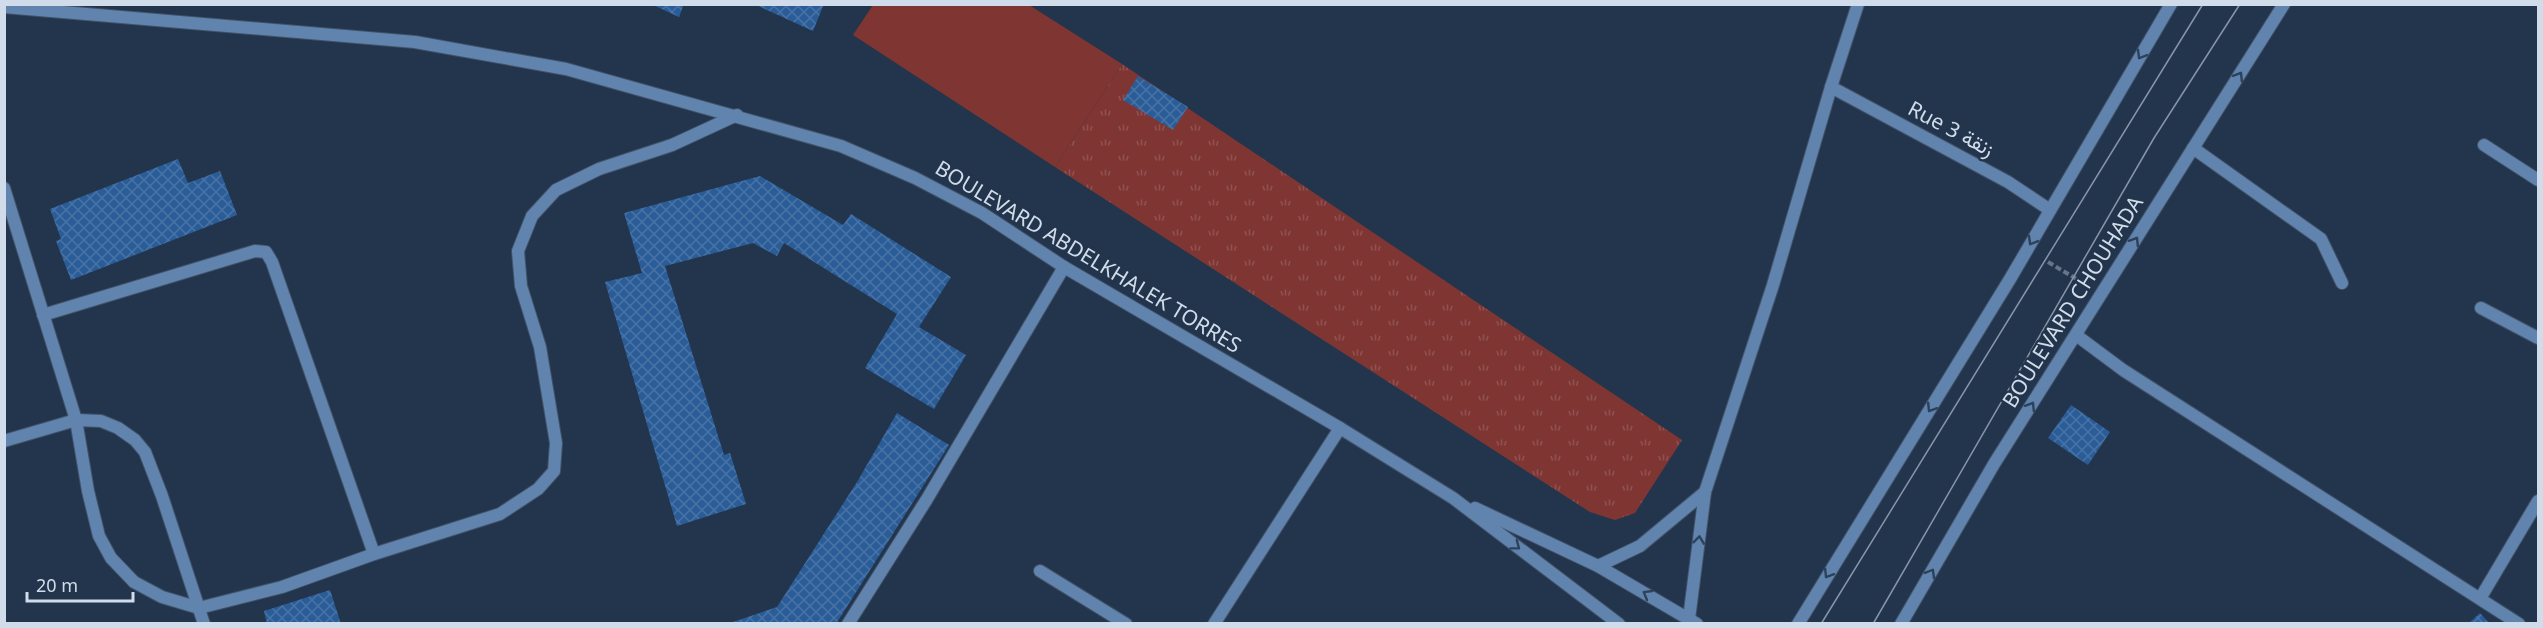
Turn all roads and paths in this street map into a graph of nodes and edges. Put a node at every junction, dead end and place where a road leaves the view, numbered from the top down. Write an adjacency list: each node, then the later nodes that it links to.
1 (1858, 4): 5 (street)
2 (2171, 4): 11 (street, one-way to 11)
3 (2284, 4): 8 (street, BOULEVARD CHOUHADA, one-way to 3)
4 (4, 7): 6 (street, BOULEVARD ABDELKHALEK TORRES)
5 (1831, 87): 11 (street, Rue 3 زنقة); 23 (street)
6 (737, 115): 13 (street, BOULEVARD ABDELKHALEK TORRES); 26 (street)
7 (2484, 146): 9 (street)
8 (2193, 148): 14 (street); 15 (street, BOULEVARD CHOUHADA, one-way to 8)
9 (2538, 180)
10 (4, 188): 17 (street)
11 (2050, 210): 12 (street, one-way to 12)
12 (2027, 250): 15 (path); 37 (street, one-way to 37)
13 (1064, 267): 21 (street, BOULEVARD ABDELKHALEK TORRES); 33 (street)
14 (2342, 284)
15 (2101, 294): 18 (street, BOULEVARD CHOUHADA)
16 (2481, 308): 19 (street)
17 (43, 315): 20 (street); 26 (street)
18 (2076, 335): 29 (street); 38 (street, BOULEVARD CHOUHADA, one-way to 18)
19 (2538, 338)
20 (76, 420): 22 (street); 30 (street); 30 (street)
21 (1340, 428): 24 (street, BOULEVARD ABDELKHALEK TORRES); 35 (street)
22 (4, 441)
23 (1705, 492): 27 (street); 31 (street, one-way to 23)
24 (1453, 498): 27 (street, BOULEVARD ABDELKHALEK TORRES); 36 (street, BOULEVARD ABDELKHALEK TORRES, one-way to 36)
25 (2538, 501): 29 (street)
26 (374, 554): 30 (street)
27 (1598, 566): 31 (street, BOULEVARD ABDELKHALEK TORRES, one-way to 27)
28 (1040, 571): 34 (street)
29 (2481, 597): 39 (street)
30 (199, 608): 32 (street)
31 (1693, 621)
32 (204, 624)
33 (848, 624)
34 (1126, 624)
35 (1214, 624)
36 (1619, 624)
37 (1798, 624)
38 (1901, 624)
39 (2519, 624)

